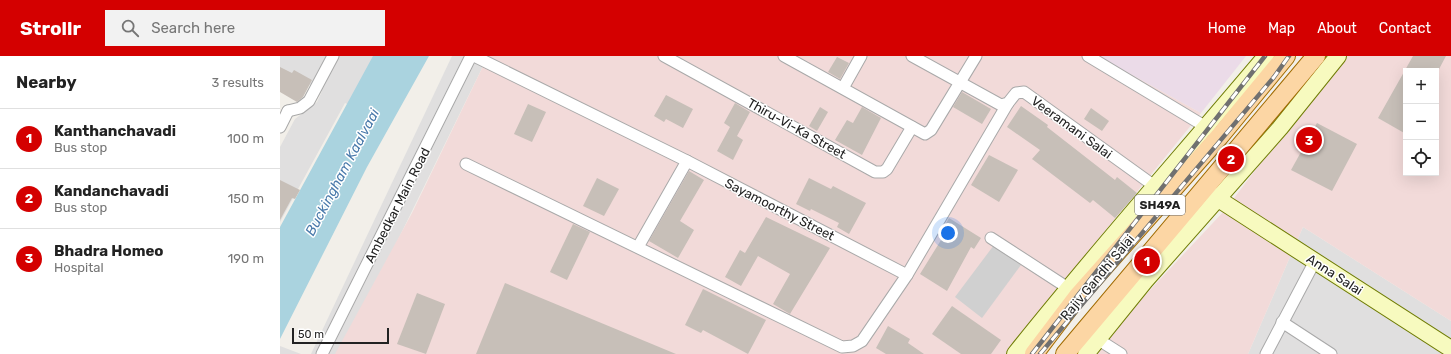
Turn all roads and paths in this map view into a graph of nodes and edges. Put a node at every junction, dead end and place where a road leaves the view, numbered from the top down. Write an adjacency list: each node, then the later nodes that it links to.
1 (334, 56): 16 (street)
2 (473, 56): 20 (street, Sayamoorthy Street); 33 (street, Ambedkar Main Road)
3 (664, 56): 18 (street, Thiru-Vi-Ka Street)
4 (784, 56): 14 (street)
5 (861, 56): 14 (street)
6 (976, 56): 13 (street)
7 (1088, 56): 19 (street)
8 (1266, 56): 19 (street)
9 (1286, 56): 19 (main road, Rajiv Gandhi Salai / SH49A)
10 (1316, 56): 23 (main road, Rajiv Gandhi Salai / SH49A)
11 (1338, 56): 23 (street)
12 (914, 57): 13 (street)
13 (960, 82): 15 (street); 18 (street)
14 (843, 88): 18 (street)
15 (1008, 103): 22 (street, Veeramani Salai); 27 (street)
16 (284, 109): 17 (street)
17 (280, 127)
18 (912, 127)
19 (1213, 132): 22 (main road, Rajiv Gandhi Salai / SH49A)
20 (687, 161): 25 (street); 27 (street, Sayamoorthy Street)
21 (466, 164): 25 (street)
22 (1161, 191): 28 (street); 35 (main road, Rajiv Gandhi Salai / SH49A)
23 (1211, 194): 26 (street, Anna Salai); 30 (street); 32 (main road, Rajiv Gandhi Salai / SH49A)
24 (991, 238): 28 (street)
25 (638, 247): 27 (street)
26 (1315, 260): 29 (street); 31 (street, Anna Salai)
27 (907, 275)
28 (1068, 288): 34 (street)
29 (1282, 322): 38 (street); 39 (street)
30 (1099, 340): 36 (street); 37 (street)
31 (1451, 349)
32 (1067, 353)
33 (322, 354)
34 (1015, 354)
35 (1034, 354)
36 (1086, 354)
37 (1121, 354)
38 (1266, 354)
39 (1331, 354)

